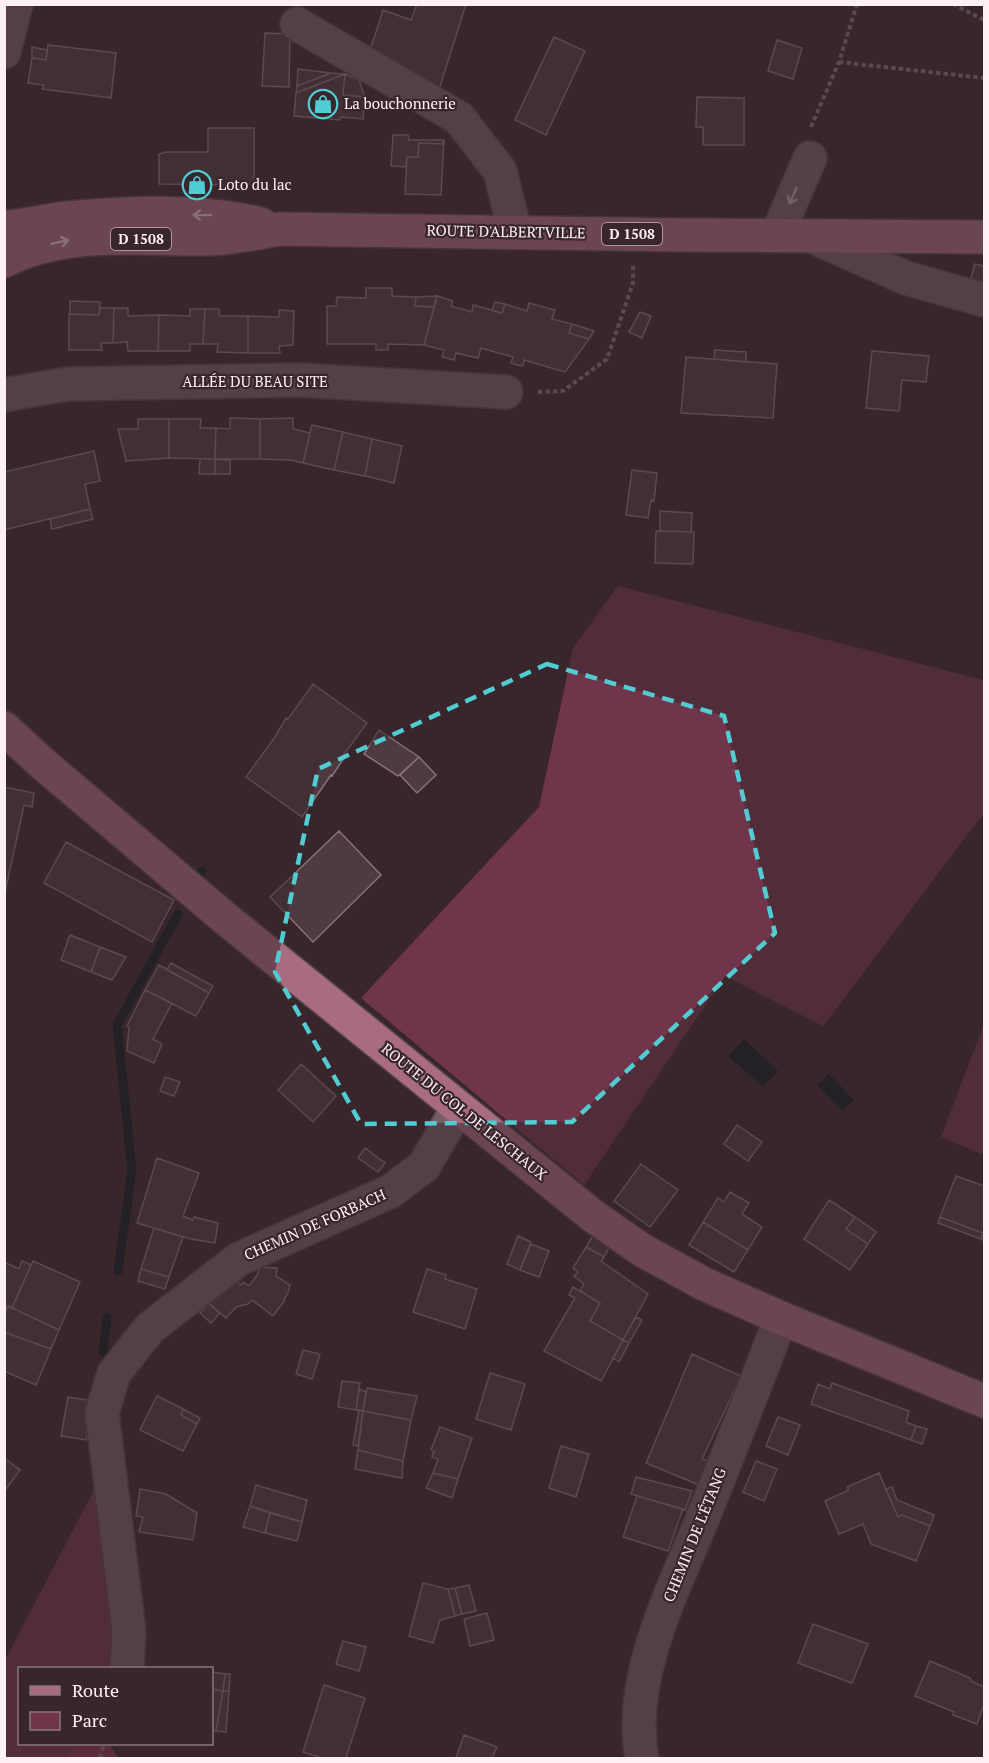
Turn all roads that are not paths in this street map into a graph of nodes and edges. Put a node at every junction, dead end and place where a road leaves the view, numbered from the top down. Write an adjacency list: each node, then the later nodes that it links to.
1 (16, 4): 3 (street)
2 (297, 24): 7 (street)
3 (4, 52)
4 (810, 158): 8 (street, one-way to 8)
5 (4, 227): 6 (main road, ROUTE D'ALBERTVILLE / D 1508, one-way to 5)
6 (280, 229): 7 (main road, ROUTE D'ALBERTVILLE / D 1508); 11 (main road, ROUTE D'ALBERTVILLE / D 1508, one-way to 6)
7 (515, 232): 8 (main road, ROUTE D'ALBERTVILLE / D 1508)
8 (777, 236): 9 (main road, ROUTE D'ALBERTVILLE / D 1508)
9 (811, 236): 10 (main road, ROUTE D'ALBERTVILLE / D 1508); 12 (street)
10 (984, 237)
11 (4, 261)
12 (984, 300)
13 (506, 392): 14 (street, ALLÉE DU BEAU SITE)
14 (4, 395)
15 (4, 728): 16 (main road, ROUTE DU COL DE LESCHAUX)
16 (458, 1108): 17 (main road, ROUTE DU COL DE LESCHAUX); 19 (street, CHEMIN DE FORBACH)
17 (782, 1318): 18 (main road, ROUTE DU COL DE LESCHAUX); 20 (street, CHEMIN DE L'ÉTANG)
18 (984, 1401)
19 (126, 1667)
20 (642, 1758)

